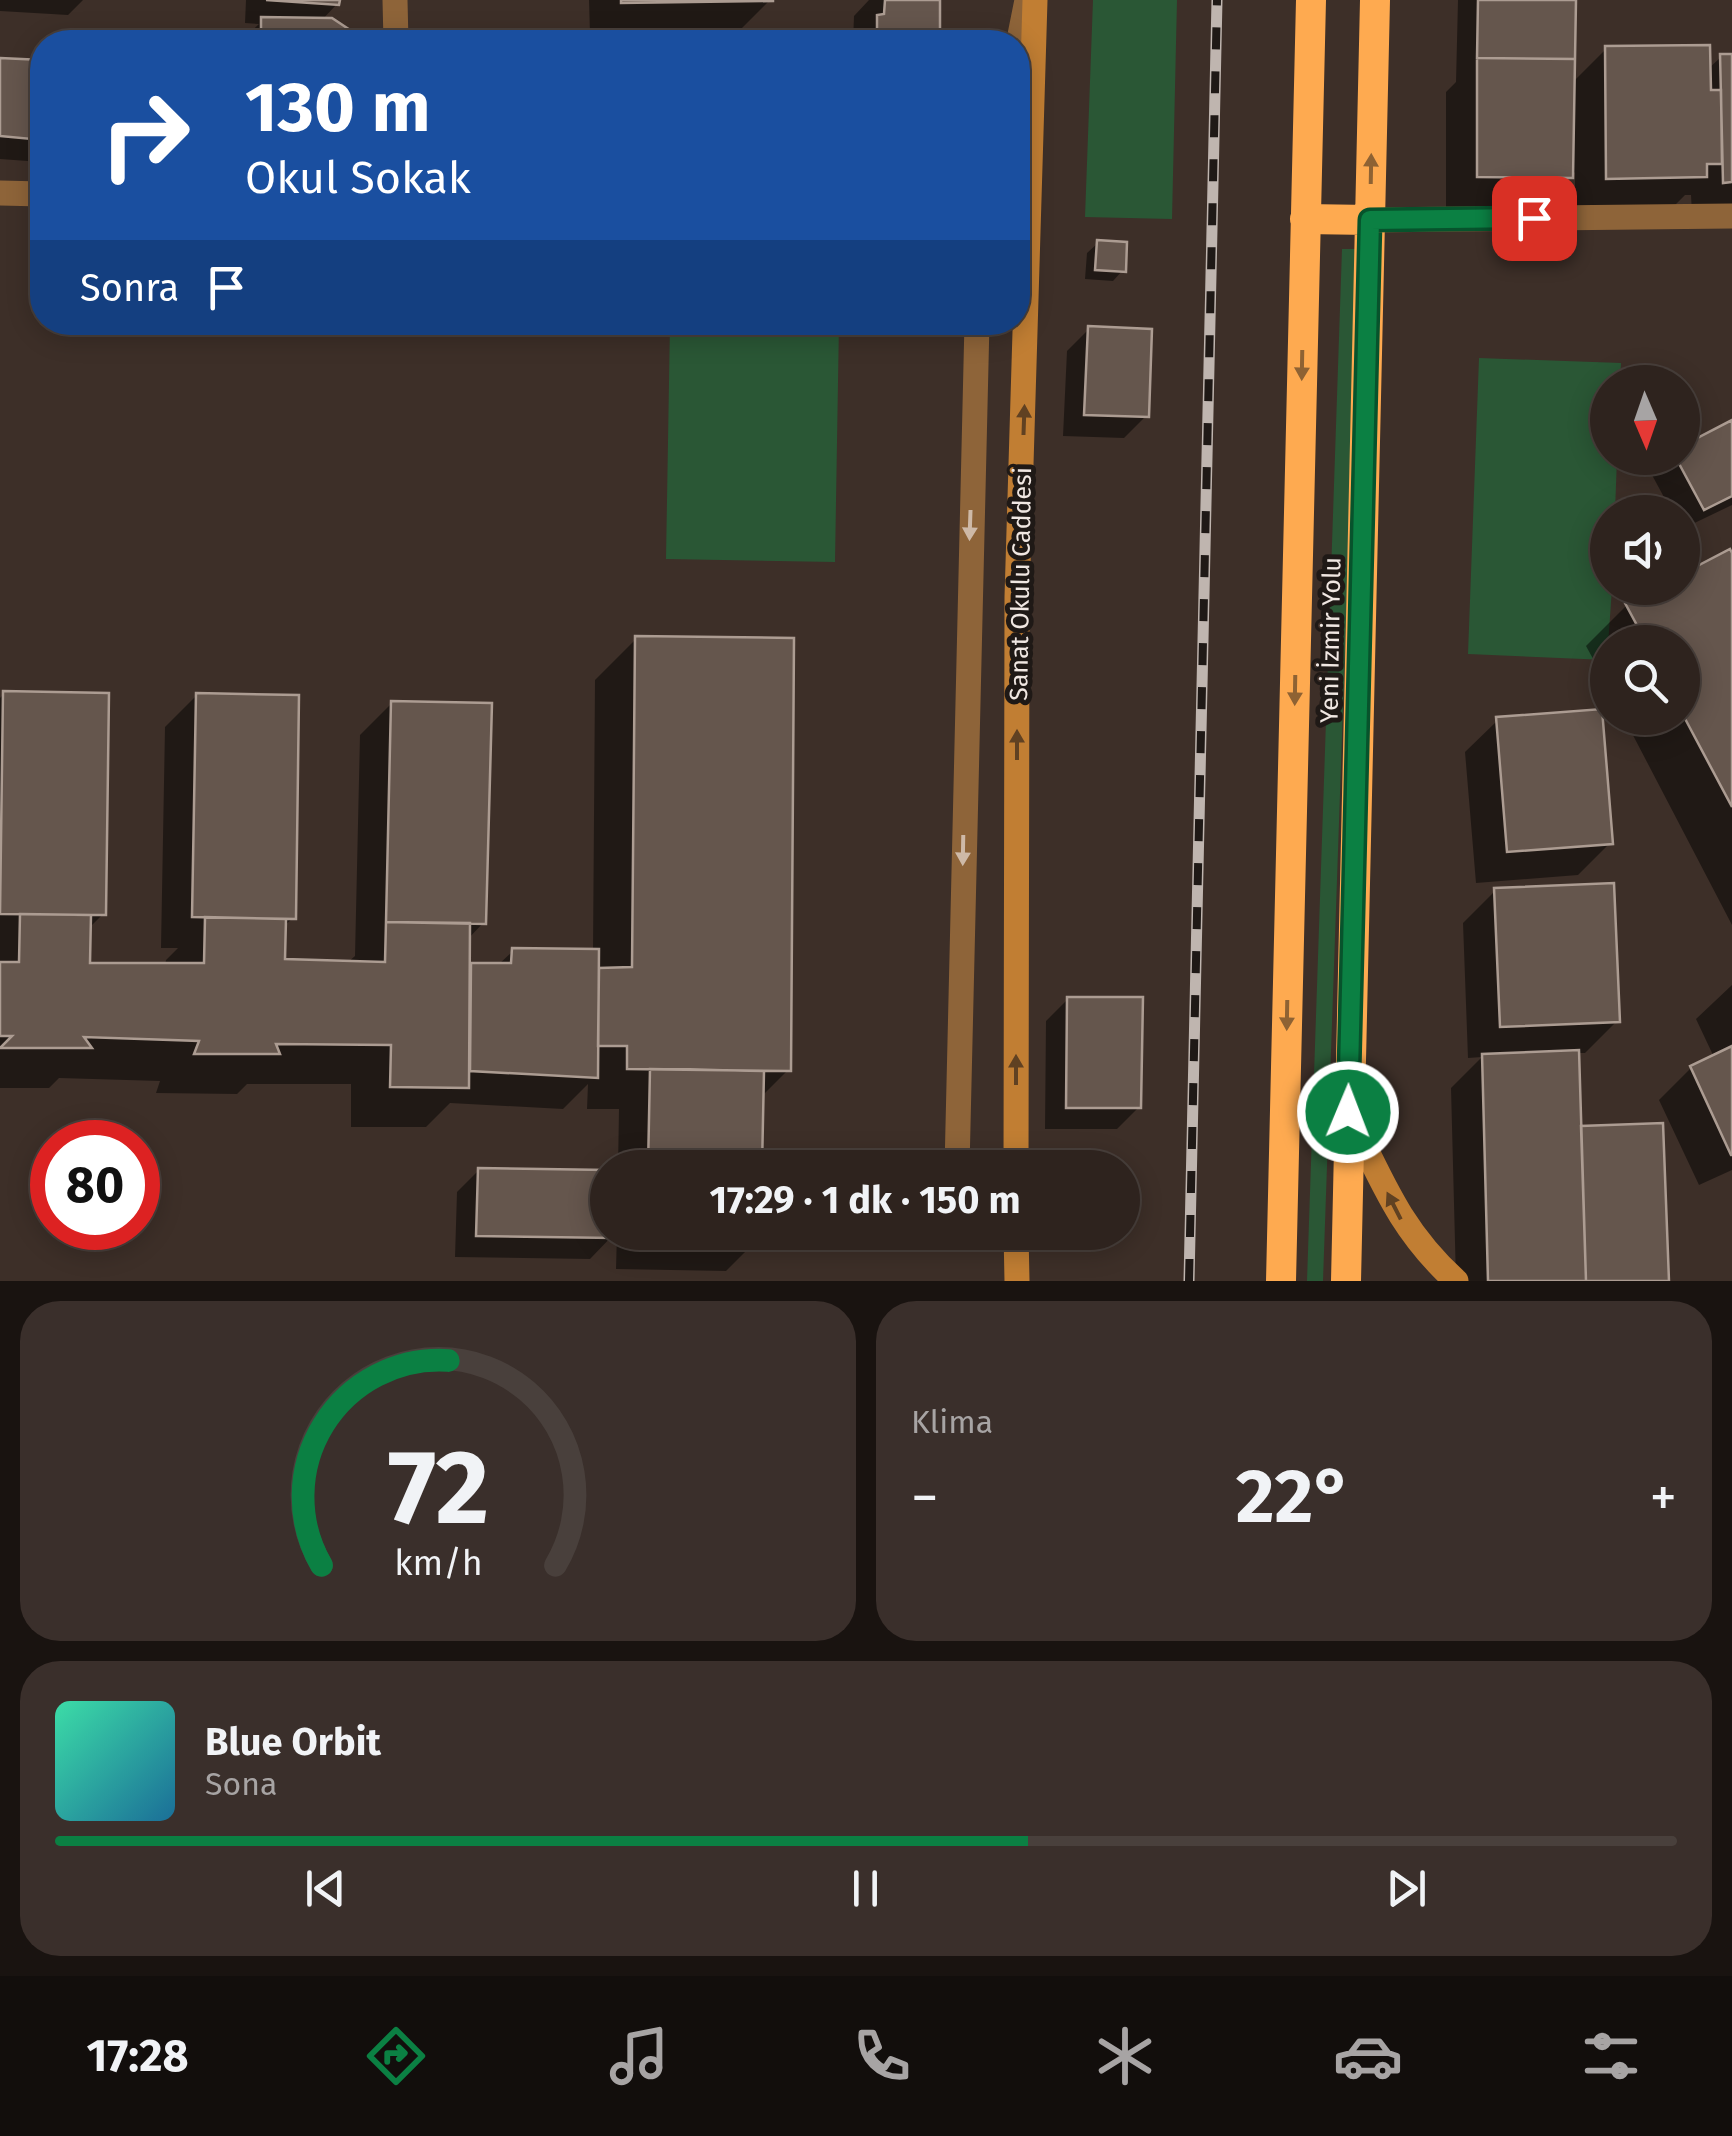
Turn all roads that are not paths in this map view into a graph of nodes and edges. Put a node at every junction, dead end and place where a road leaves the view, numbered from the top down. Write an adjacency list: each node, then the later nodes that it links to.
1 (395, 0): 6 (street)
2 (1027, 0): 7 (street)
3 (1035, 0): 8 (main road, Sanat Okulu Caddesi)
4 (1310, 0): 12 (highway, Yeni İzmir Yolu)
5 (1375, 0): 13 (highway, Yeni İzmir Yolu, one-way to 5)
6 (396, 30)
7 (1021, 30)
8 (1030, 100)
9 (0, 192): 10 (street)
10 (30, 193)
11 (1732, 216): 13 (street)
12 (1306, 219): 13 (highway); 19 (highway, Yeni İzmir Yolu, one-way to 19)
13 (1370, 220): 16 (highway, Yeni İzmir Yolu)
14 (977, 335): 17 (street, one-way to 17)
15 (1022, 335): 18 (main road, Sanat Okulu Caddesi, one-way to 15)
16 (1348, 1112): 20 (highway, Yeni İzmir Yolu); 21 (main road, one-way to 16)
17 (957, 1150)
18 (1016, 1150)
19 (1281, 1281)
20 (1346, 1281)
21 (1456, 1281)

